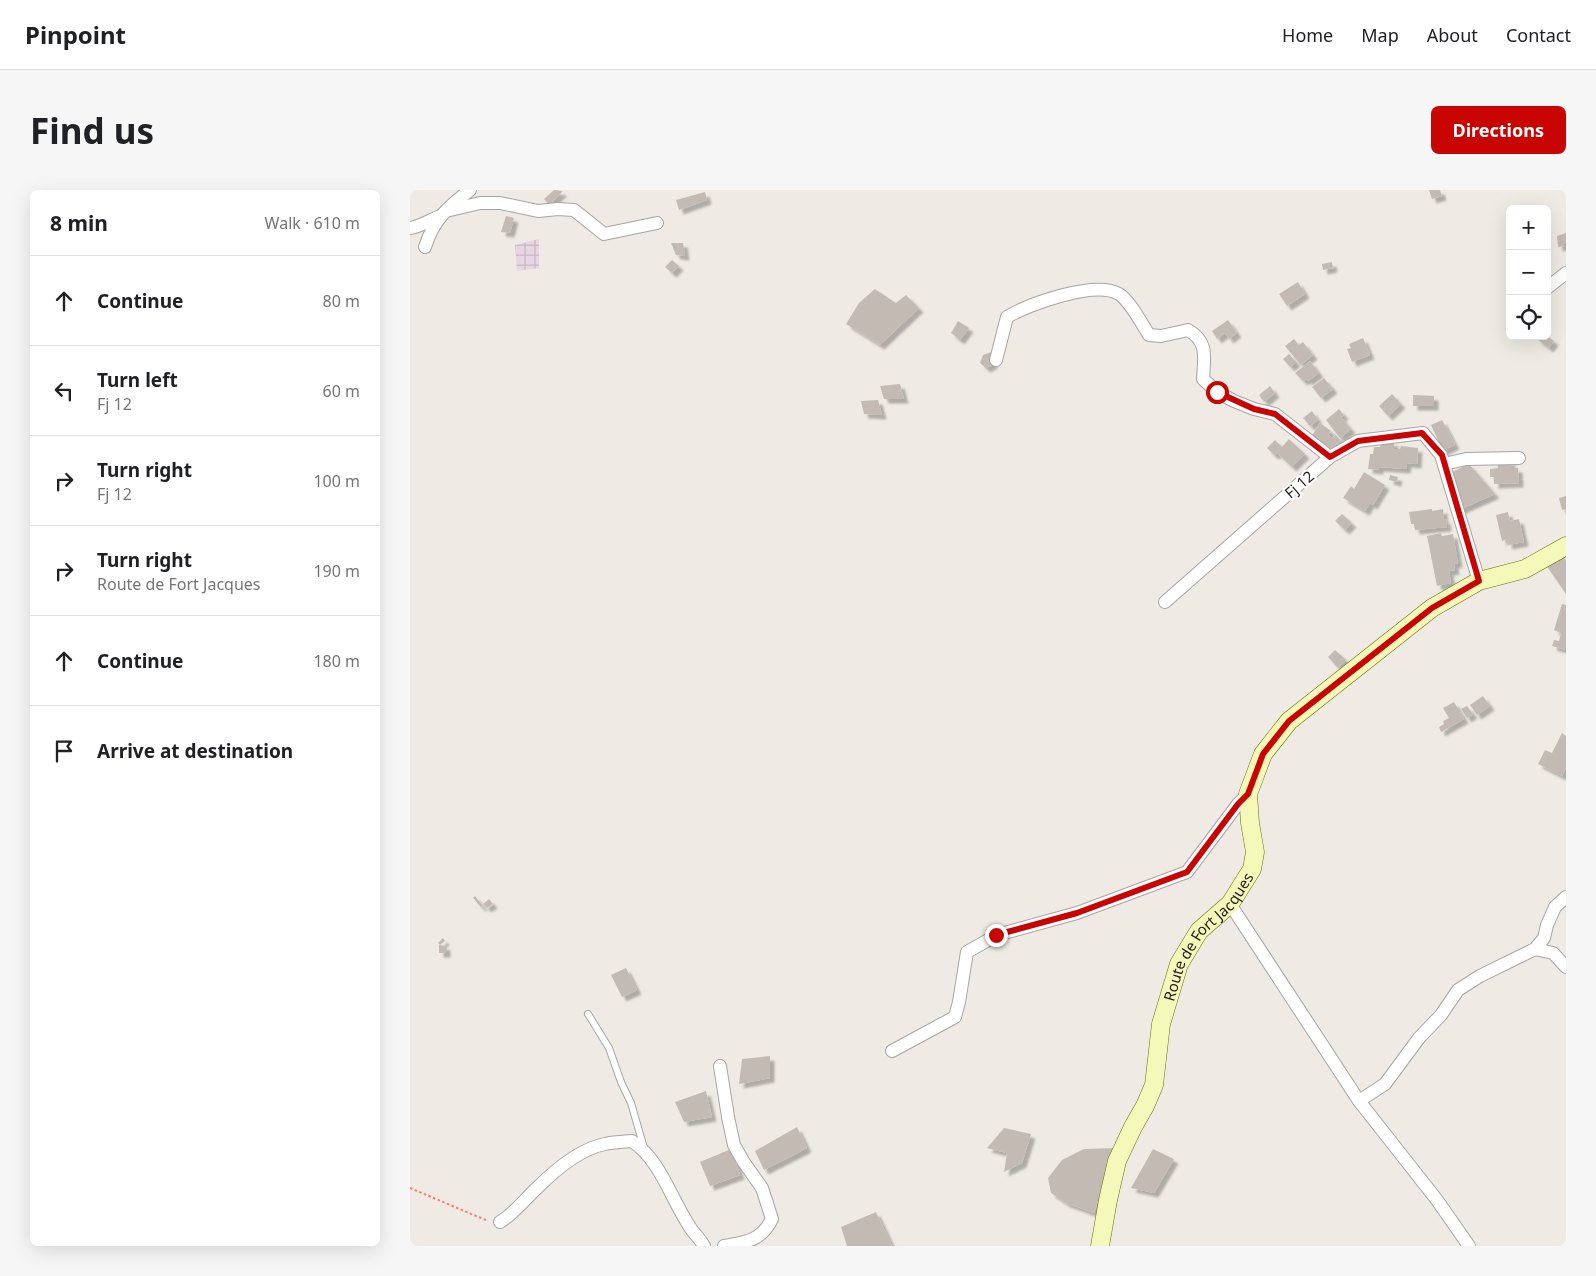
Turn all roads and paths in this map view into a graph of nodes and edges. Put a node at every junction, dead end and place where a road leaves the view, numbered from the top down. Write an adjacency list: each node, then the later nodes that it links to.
1 (470, 190): 2 (street)
2 (444, 214): 3 (street); 4 (street); 5 (street)
3 (657, 223)
4 (410, 228)
5 (425, 247)
6 (1566, 273): 7 (street)
7 (1551, 285)
8 (996, 360): 9 (street)
9 (1330, 457): 11 (street, Fj 12); 14 (street, Fj 12)
10 (1519, 458): 11 (street)
11 (1444, 464): 13 (street, Fj 12)
12 (1566, 546): 13 (street, Route de Fort Jacques)
13 (1479, 581): 15 (street, Route de Fort Jacques)
14 (1165, 602)
15 (1248, 794): 17 (street, Route de Fort Jacques); 21 (street)
16 (1566, 897): 18 (street)
17 (1230, 904): 23 (street); 30 (street, Route de Fort Jacques)
18 (1534, 949): 19 (street); 23 (street)
19 (1566, 967)
20 (588, 1014): 24 (lane)
21 (892, 1051)
22 (720, 1066): 29 (street)
23 (1360, 1101): 27 (street)
24 (644, 1149): 26 (street); 28 (street)
25 (410, 1188): 26 (path)
26 (500, 1222)
27 (1463, 1243)
28 (704, 1246)
29 (724, 1246)
30 (1100, 1246)

